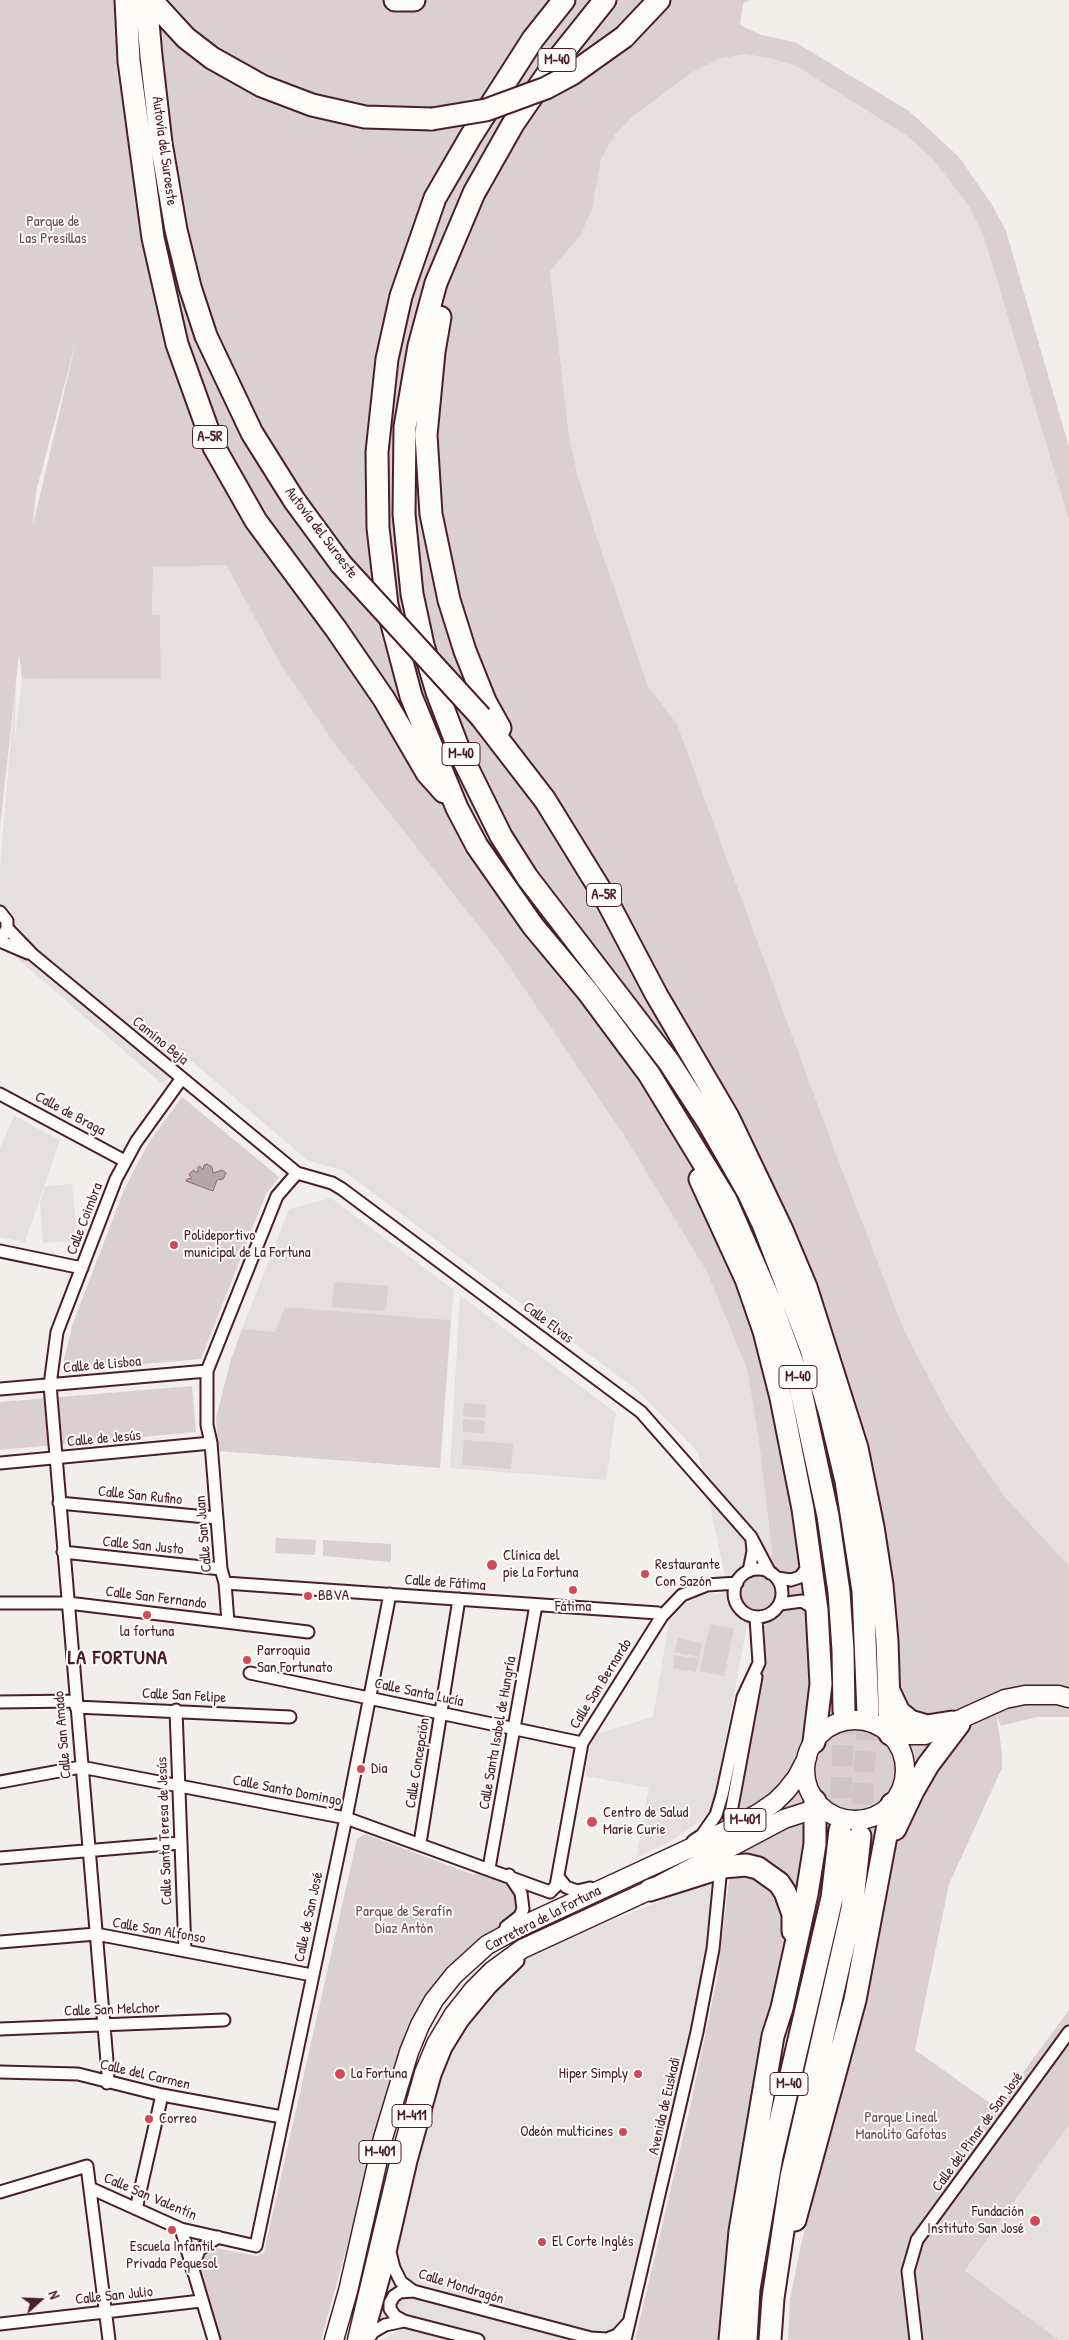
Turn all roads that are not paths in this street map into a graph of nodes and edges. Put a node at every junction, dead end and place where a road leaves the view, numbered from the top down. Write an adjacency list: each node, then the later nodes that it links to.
1 (126, 0): 11 (highway, Autovía del Suroeste / A-5R)
2 (146, 0): 10 (highway, Autovía del Suroeste / A-5R, bridge)
3 (151, 0): 8 (highway, bridge)
4 (395, 0): 5 (highway)
5 (414, 0)
6 (564, 0): 11 (highway, M-40)
7 (605, 0): 9 (highway, M-40)
8 (659, 0)
9 (452, 243): 10 (highway); 22 (highway, M-40)
10 (545, 800): 16 (highway, Autovía del Suroeste / A-5R)
11 (457, 808): 17 (highway, M-40)
12 (0, 912): 13 (street, Camino Beja)
13 (4, 932): 15 (street, Camino Beja)
14 (0, 941): 15 (street)
15 (33, 956): 18 (street, Camino Beja)
16 (656, 994): 22 (highway, A-5R); 54 (highway)
17 (649, 1074): 35 (highway); 60 (highway, M-40)
18 (182, 1078): 20 (street, Calle Coimbra); 21 (street, Camino Beja)
19 (0, 1094): 20 (street, Calle de Braga)
20 (125, 1161): 24 (street, Calle Coimbra)
21 (297, 1173): 25 (street); 33 (street, Calle Elvas)
22 (748, 1192): 62 (highway, M-40)
23 (0, 1251): 24 (street)
24 (82, 1268): 26 (street, Calle Coimbra)
25 (207, 1371): 26 (street, Calle de Lisboa); 28 (street, Calle San Juan)
26 (50, 1385): 27 (street, Calle de Lisboa); 29 (street, Calle San Amado)
27 (0, 1389)
28 (211, 1443): 29 (street, Calle de Jesús); 32 (street, Calle San Juan)
29 (56, 1458): 30 (street, Calle de Jesús); 31 (street, Calle San Amado)
30 (0, 1463)
31 (59, 1503): 32 (street, Calle San Rufino); 34 (street, Calle San Amado)
32 (218, 1518): 36 (street, Calle San Juan)
33 (751, 1537): 37 (street); 38 (street, Calle Elvas)
34 (63, 1552): 36 (street, Calle San Justo); 44 (street, Calle San Amado)
35 (812, 1561): 38 (street); 47 (highway)
36 (220, 1570): 39 (street, Calle San Juan)
37 (749, 1571): 38 (street); 40 (street)
38 (773, 1575): 45 (street)
39 (225, 1583): 41 (street, Calle de Fátima); 50 (street, Calle San Juan)
40 (736, 1583): 48 (street, Calle San Bernardo); 49 (street)
41 (390, 1594): 42 (street, Calle de Fátima); 55 (street, Calle de San José)
42 (459, 1600): 46 (street, Calle de Fátima); 61 (street, Calle Concepción)
43 (0, 1603): 44 (street, Calle San Fernando)
44 (68, 1603): 50 (street, Calle San Fernando); 58 (street, Calle San Amado)
45 (780, 1604): 47 (street); 49 (street)
46 (536, 1605): 48 (street, Calle de Fátima); 65 (street, Calle Santa Isabel de Hungría)
47 (817, 1610): 68 (highway)
48 (662, 1616): 67 (street, Calle San Bernardo)
49 (756, 1618): 52 (street)
50 (228, 1622): 51 (street, Calle San Fernando)
51 (308, 1632)
52 (759, 1663): 76 (street); 83 (street)
53 (250, 1673): 55 (street, Calle Santa Lucía)
54 (889, 1690): 64 (highway); 66 (highway)
55 (370, 1698): 61 (street, Calle Santa Lucía); 75 (street, Calle de San José)
56 (1069, 1698): 64 (main road)
57 (0, 1702): 58 (street, Calle San Felipe)
58 (76, 1704): 59 (street, Calle San Felipe); 69 (street, Calle San Amado)
59 (176, 1710): 63 (street, Calle San Felipe); 71 (street, Calle Santa Teresa de Jesús)
60 (844, 1711)
61 (441, 1712): 65 (street, Calle Santa Lucía); 80 (street, Calle Concepción)
62 (868, 1713)
63 (290, 1717)
64 (955, 1723): 66 (main road); 72 (main road); 84 (highway)
65 (513, 1730): 67 (street, Calle Santa Lucía); 85 (street, Calle Santa Isabel de Hungría)
66 (890, 1734): 68 (main road); 72 (main road)
67 (582, 1743): 89 (street, Calle San Bernardo)
68 (810, 1750): 74 (main road); 83 (main road, Carretera de la Fortuna / M-401)
69 (81, 1767): 70 (street, Calle Santo Domingo); 71 (street, Calle Santo Domingo); 81 (street, Calle San Amado)
70 (0, 1782)
71 (178, 1786): 75 (street, Calle Santo Domingo); 79 (street, Calle Santa Teresa de Jesús)
72 (903, 1786): 73 (main road)
73 (892, 1804): 74 (main road); 84 (highway)
74 (817, 1805): 90 (main road, Carretera de la Fortuna); 97 (highway)
75 (346, 1818): 80 (street, Calle Santo Domingo); 96 (street, Calle de San José)
76 (730, 1818)
77 (840, 1830): 130 (highway, M-40)
78 (860, 1836): 113 (highway, M-40)
79 (180, 1843): 81 (street); 95 (street, Calle Santa Teresa de Jesús)
80 (420, 1843): 85 (street, Calle Santo Domingo)
81 (88, 1851): 82 (street); 91 (street, Calle San Amado)
82 (0, 1858)
83 (664, 1860): 88 (main road, Carretera de la Fortuna / M-401)
84 (880, 1866): 113 (highway)
85 (489, 1868): 86 (street, Calle Santo Domingo)
86 (508, 1875): 89 (street, Calle Santo Domingo); 94 (street)
87 (720, 1877): 119 (street, Avenida de Euskadi)
88 (619, 1881): 89 (street); 94 (main road, Carretera de la Fortuna / M-401)
89 (557, 1882)
90 (650, 1890): 92 (main road, Carretera de la Fortuna / M-411); 97 (highway)
91 (96, 1934): 93 (street, Calle San Alfonso); 95 (street, Calle San Alfonso); 99 (street, Calle San Amado)
92 (545, 1938): 112 (street, Calle Mondragón); 125 (main road, Carretera de la Fortuna / M-411)
93 (0, 1942)
94 (487, 1945): 124 (main road, Carretera de la Fortuna / M-401)
95 (185, 1951): 96 (street, Calle San Alfonso)
96 (312, 1975): 105 (street, Calle de San José)
97 (782, 2008): 129 (highway)
98 (224, 2020): 99 (street, Calle San Melchor)
99 (103, 2025): 100 (street, Calle San Melchor); 103 (street, Calle San Amado)
100 (0, 2029)
101 (1069, 2032): 132 (street, Calle del Pinar de San José)
102 (0, 2072): 103 (street, Calle del Carmen)
103 (107, 2083): 104 (street, Calle del Carmen)
104 (162, 2095): 105 (street, Calle del Carmen); 108 (street)
105 (282, 2117): 111 (street, Calle de San José)
106 (90, 2188): 107 (street); 108 (street, Calle San Valentín); 117 (street)
107 (0, 2192)
108 (136, 2209): 109 (street, Calle San Valentín)
109 (180, 2229): 110 (street, Calle San Valentín); 114 (street)
110 (218, 2237): 111 (street, Calle San Valentín); 114 (street)
111 (256, 2246)
112 (390, 2252): 115 (street, Calle Mondragón); 126 (street)
113 (778, 2268): 131 (highway, M-40)
114 (192, 2269): 116 (street)
115 (413, 2291): 118 (street); 121 (street, Calle Mondragón)
116 (202, 2301): 117 (street, Calle San Julio); 123 (street)
117 (106, 2312): 120 (street, Calle San Julio); 122 (street)
118 (404, 2322): 126 (street); 127 (street)
119 (629, 2322): 121 (street, Calle Mondragón); 128 (street, Avenida de Euskadi)
120 (0, 2324)
121 (592, 2339)
122 (109, 2340)
123 (214, 2340)
124 (334, 2340)
125 (357, 2340)
126 (367, 2340)
127 (478, 2340)
128 (625, 2340)
129 (730, 2340)
130 (746, 2340)
131 (770, 2340)
132 (916, 2340)

